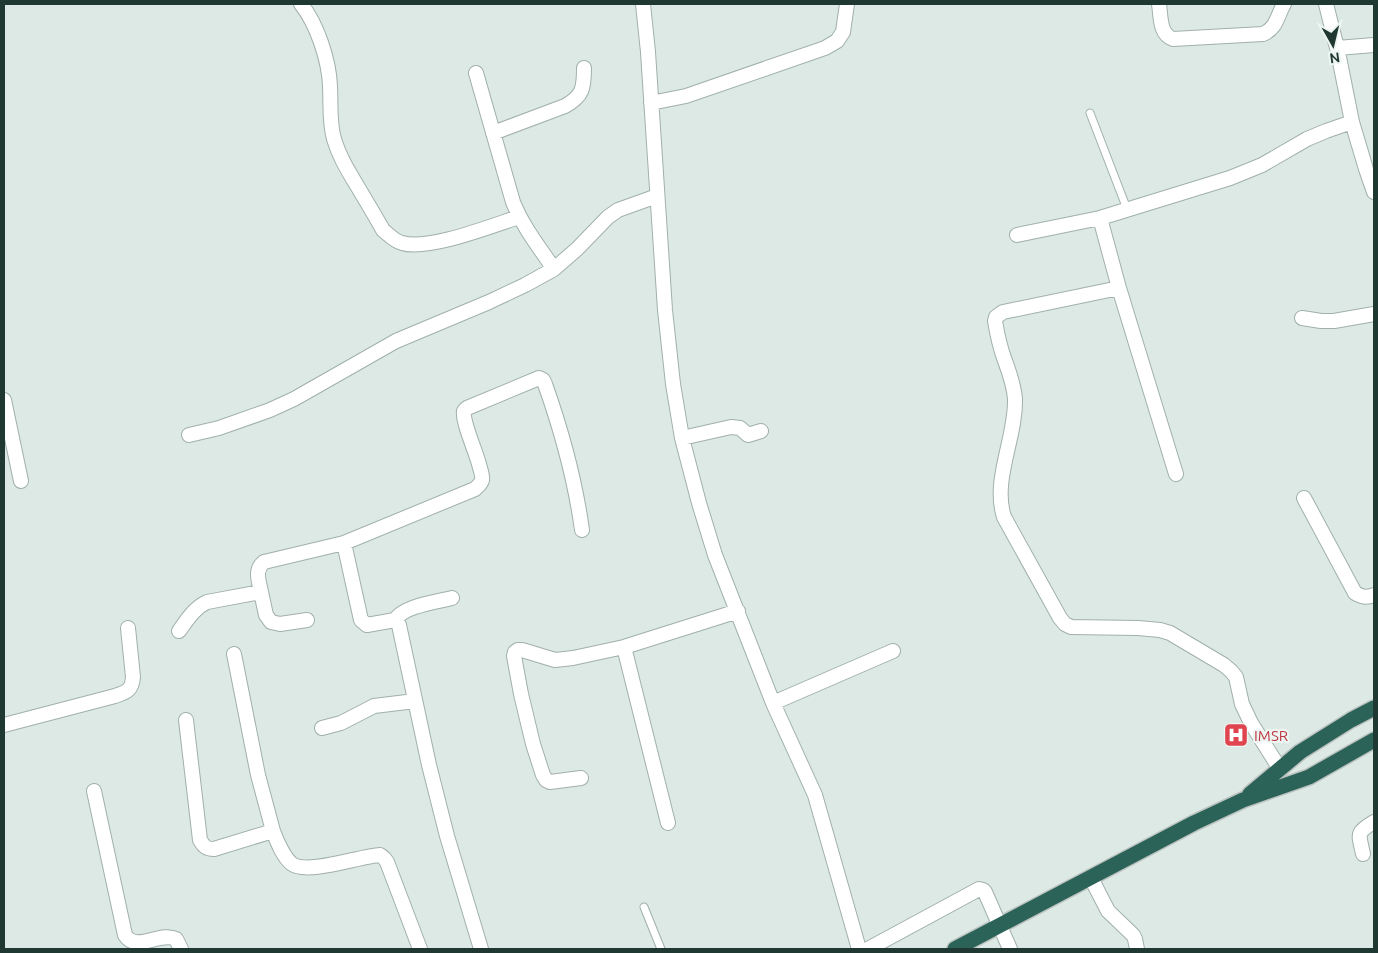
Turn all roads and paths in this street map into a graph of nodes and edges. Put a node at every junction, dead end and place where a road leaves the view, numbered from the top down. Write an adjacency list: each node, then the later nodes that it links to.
1 (301, 4): 18 (street)
2 (642, 4): 11 (street)
3 (847, 4): 11 (street)
4 (1159, 4): 5 (street)
5 (1284, 4)
6 (1326, 4): 8 (street)
7 (1374, 45): 8 (street)
8 (1337, 48): 13 (street)
9 (584, 68): 14 (street)
10 (476, 73): 14 (street)
11 (651, 103): 16 (street)
12 (1090, 113): 17 (lane)
13 (1352, 122): 15 (street); 17 (street)
14 (493, 133): 18 (street)
15 (1374, 192)
16 (657, 196): 21 (street); 28 (street)
17 (1127, 210): 19 (street)
18 (519, 217): 21 (street)
19 (1100, 218): 20 (street); 22 (street)
20 (1017, 235)
21 (554, 269): 27 (street)
22 (1119, 288): 29 (street); 52 (street)
23 (1374, 314): 24 (street)
24 (1302, 318)
25 (4, 400): 30 (street)
26 (761, 431): 28 (street)
27 (190, 435)
28 (682, 438): 37 (street)
29 (1176, 474)
30 (22, 481)
31 (1304, 498): 35 (street)
32 (582, 530): 33 (street)
33 (344, 543): 34 (street); 39 (street)
34 (261, 592): 38 (street); 41 (street)
35 (1374, 595)
36 (452, 598): 39 (street)
37 (738, 611): 42 (street); 46 (street)
38 (307, 620)
39 (396, 620): 45 (street)
40 (128, 628): 49 (street)
41 (179, 631)
42 (624, 647): 53 (street); 57 (street)
43 (893, 652): 46 (street)
44 (234, 654): 58 (street)
45 (415, 701): 50 (street); 66 (street)
46 (773, 703): 68 (street)
47 (1374, 708): 52 (highway)
48 (186, 720): 58 (street)
49 (4, 724)
50 (322, 728)
51 (1374, 740): 55 (highway)
52 (1280, 769): 55 (highway)
53 (581, 778)
54 (94, 791): 64 (street)
55 (1243, 800): 60 (highway)
56 (1374, 822): 59 (street)
57 (668, 823)
58 (273, 831): 65 (street)
59 (1363, 854)
60 (1091, 878): 62 (highway); 72 (street)
61 (644, 907): 67 (lane)
62 (1000, 925): 63 (highway); 69 (street); 71 (street)
63 (979, 943): 70 (highway)
64 (181, 949)
65 (420, 949)
66 (481, 949)
67 (661, 949)
68 (859, 949)
69 (868, 949)
70 (955, 949)
71 (1010, 949)
72 (1137, 949)

